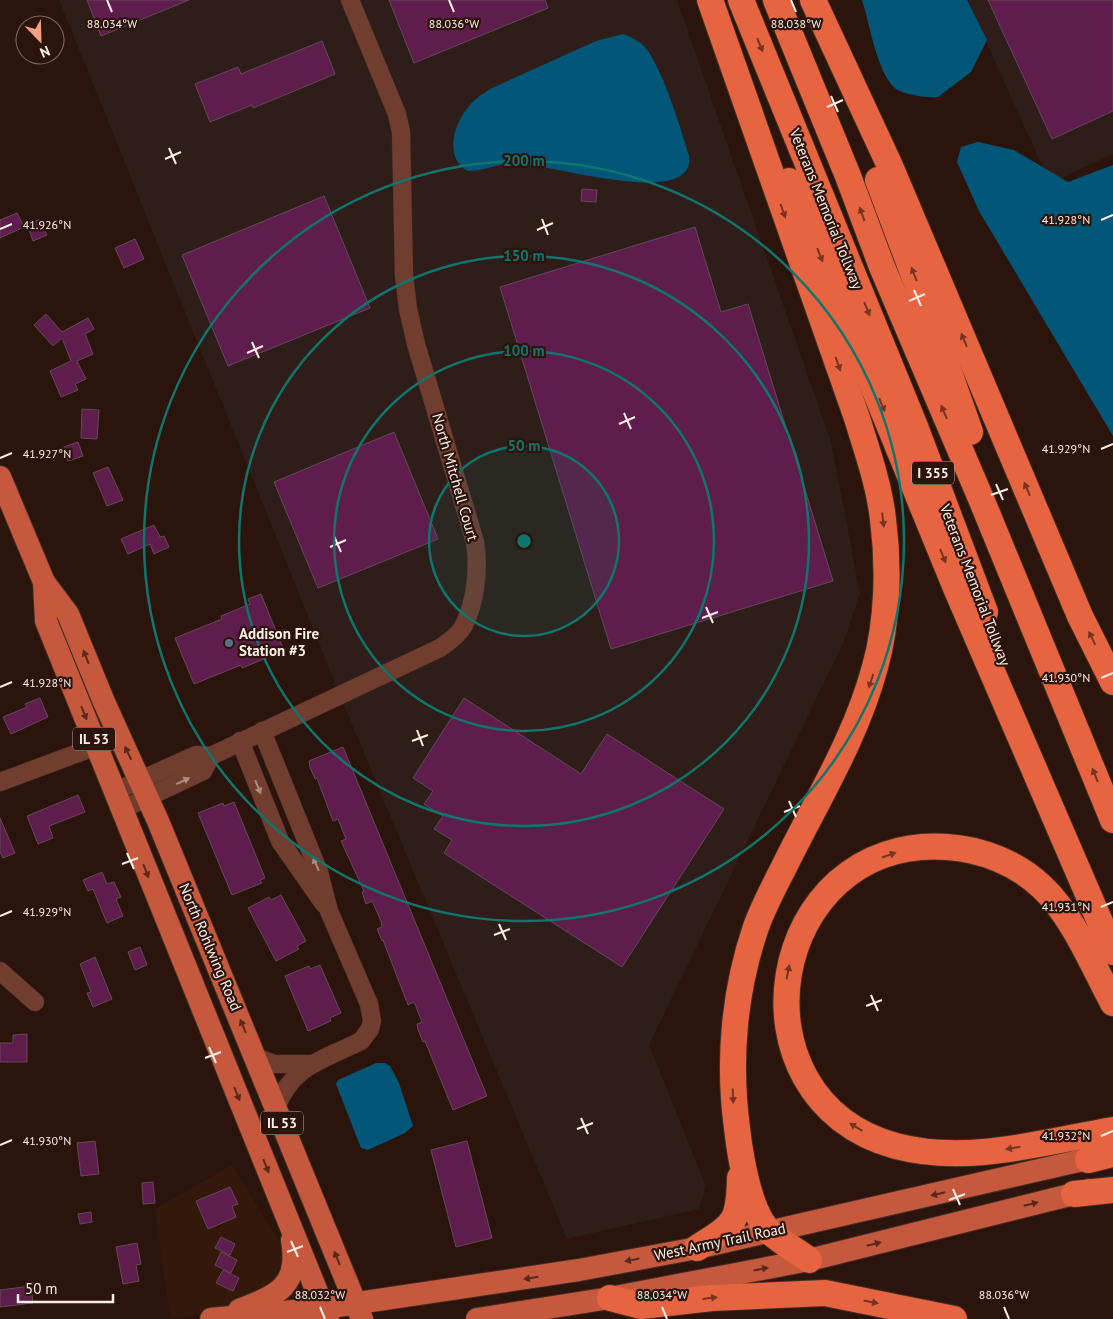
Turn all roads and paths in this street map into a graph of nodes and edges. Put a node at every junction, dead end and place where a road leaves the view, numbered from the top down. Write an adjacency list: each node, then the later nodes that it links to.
1 (350, 0): 11 (street, North Mitchell Court)
2 (710, 0): 30 (highway, one-way to 30)
3 (714, 0): 21 (highway, one-way to 21)
4 (742, 0): 21 (highway, Veterans Memorial Tollway / I 355, one-way to 21)
5 (776, 0): 10 (highway, Veterans Memorial Tollway / I 355, one-way to 5)
6 (812, 0): 9 (highway, one-way to 6); 10 (highway, one-way to 6)
7 (0, 477): 8 (main road, North Rohlwing Road / IL 53)
8 (44, 582): 13 (main road, North Rohlwing Road / IL 53, one-way to 13); 15 (main road, North Rohlwing Road / IL 53, one-way to 8)
9 (1113, 682)
10 (1064, 700): 19 (highway, Veterans Memorial Tollway / I 355, one-way to 10)
11 (262, 731): 12 (street, North Mitchell Court); 17 (street)
12 (240, 742): 15 (street, North Mitchell Court); 18 (street, one-way to 18)
13 (97, 746): 14 (street); 16 (main road, North Rohlwing Road / IL 53)
14 (0, 782)
15 (143, 789): 16 (street, North Mitchell Court); 25 (main road, North Rohlwing Road / IL 53, one-way to 15)
16 (119, 800): 35 (main road, North Rohlwing Road / IL 53, one-way to 35)
17 (291, 805): 18 (street); 20 (street, one-way to 17)
18 (269, 815): 20 (street)
19 (1113, 820)
20 (329, 911): 26 (street)
21 (1113, 951)
22 (0, 972): 23 (street)
23 (35, 1002)
24 (1113, 1003): 28 (highway, one-way to 24)
25 (255, 1057): 26 (street); 27 (main road, North Rohlwing Road / IL 53)
26 (310, 1064): 27 (street)
27 (276, 1108): 40 (main road, North Rohlwing Road / IL 53, one-way to 27)
28 (1113, 1130)
29 (1113, 1154): 31 (highway)
30 (741, 1160): 36 (highway); 37 (highway)
31 (1088, 1160): 36 (main road, West Army Trail Road, one-way to 36)
32 (1113, 1184): 34 (main road)
33 (1113, 1190): 34 (highway)
34 (1074, 1194): 38 (main road, one-way to 34)
35 (290, 1224): 41 (main road, North Rohlwing Road / IL 53); 42 (main road)
36 (769, 1232): 37 (main road, West Army Trail Road); 38 (highway)
37 (697, 1248): 40 (main road, West Army Trail Road, one-way to 40)
38 (810, 1260): 39 (main road, one-way to 38)
39 (610, 1298): 43 (main road); 44 (main road); 45 (highway, one-way to 45)
40 (358, 1311): 41 (main road, West Army Trail Road)
41 (326, 1313): 42 (main road, West Army Trail Road)
42 (213, 1319)
43 (478, 1319)
44 (536, 1319)
45 (954, 1319)

